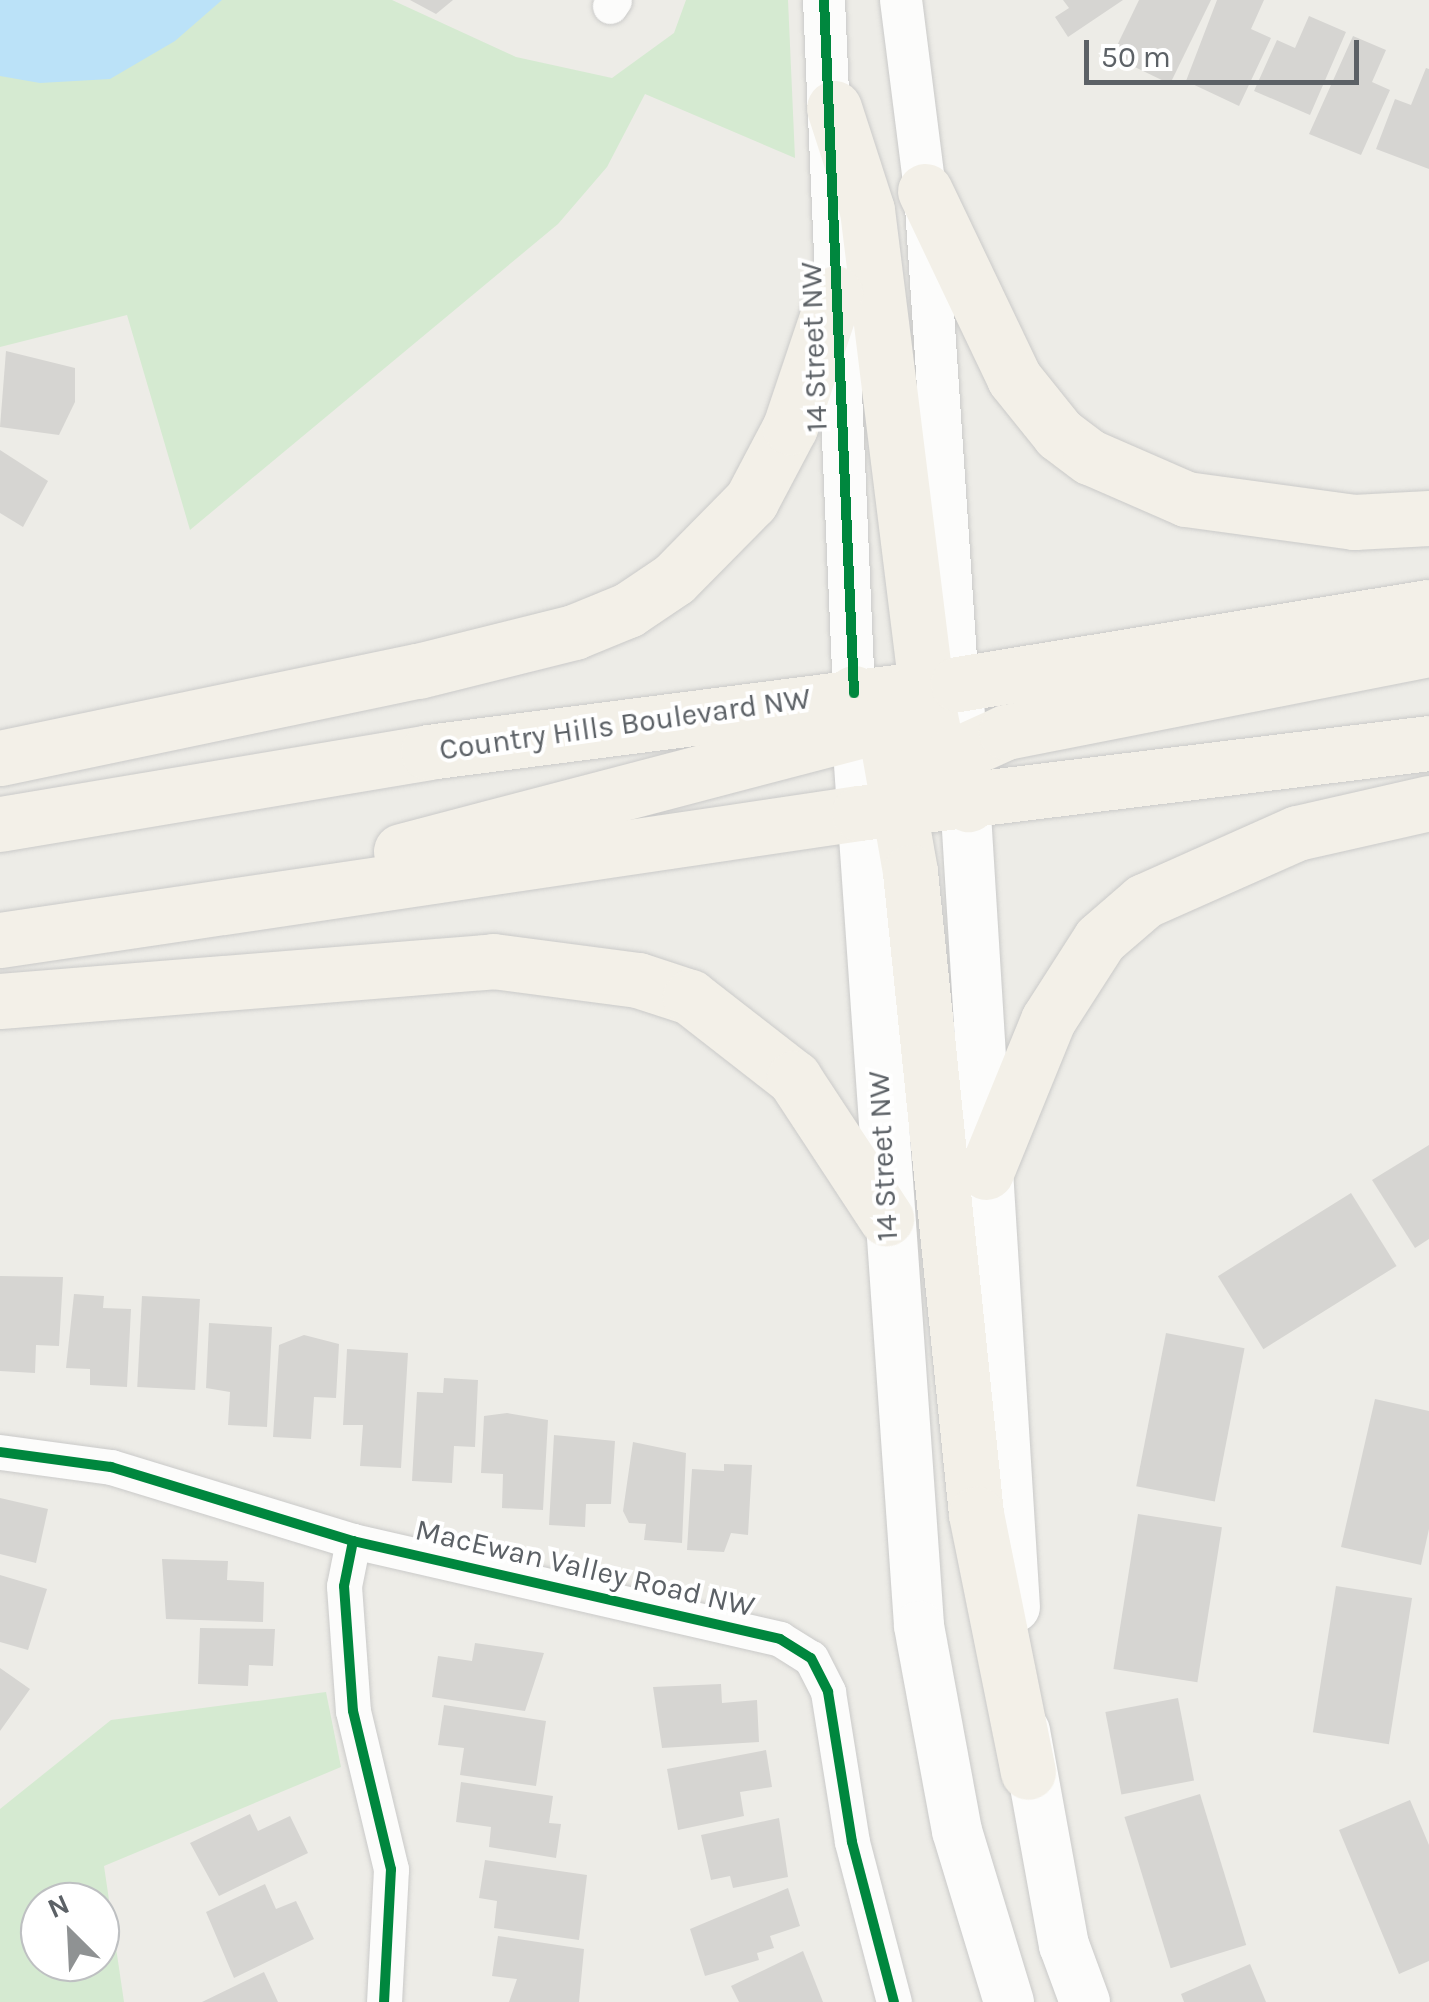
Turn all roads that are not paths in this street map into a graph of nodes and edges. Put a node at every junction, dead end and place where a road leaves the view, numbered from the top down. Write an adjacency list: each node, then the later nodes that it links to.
1 (824, 0): 3 (street, 14 Street NW)
2 (901, 0): 4 (street, 14 Street NW)
3 (834, 108): 5 (street, 14 Street NW); 10 (main road)
4 (925, 191): 6 (main road); 10 (street, 14 Street NW)
5 (835, 293): 10 (street, 14 Street NW); 11 (main road)
6 (1429, 518)
7 (1429, 607): 10 (main road, Country Hills Boulevard NW)
8 (1429, 649): 10 (main road)
9 (1429, 743): 10 (main road, Country Hills Boulevard NW)
10 (910, 746): 13 (main road, Country Hills Boulevard NW); 14 (main road, Country Hills Boulevard NW); 14 (main road); 17 (main road, 14 Street NW); 18 (main road, 14 Street NW); 21 (main road)
11 (0, 758)
12 (1429, 803): 17 (main road)
13 (0, 824)
14 (201, 908): 15 (main road, Country Hills Boulevard NW)
15 (0, 940)
16 (0, 1001): 18 (main road)
17 (986, 1172): 21 (main road, 14 Street NW)
18 (886, 1218): 24 (main road, 14 Street NW)
19 (0, 1452): 20 (street, MacEwan Valley Road NW)
20 (353, 1541): 22 (street); 23 (street, MacEwan Valley Road NW)
21 (1028, 1772): 25 (main road, 14 Street NW)
22 (384, 2002)
23 (894, 2002)
24 (1009, 2002)
25 (1085, 2002)

